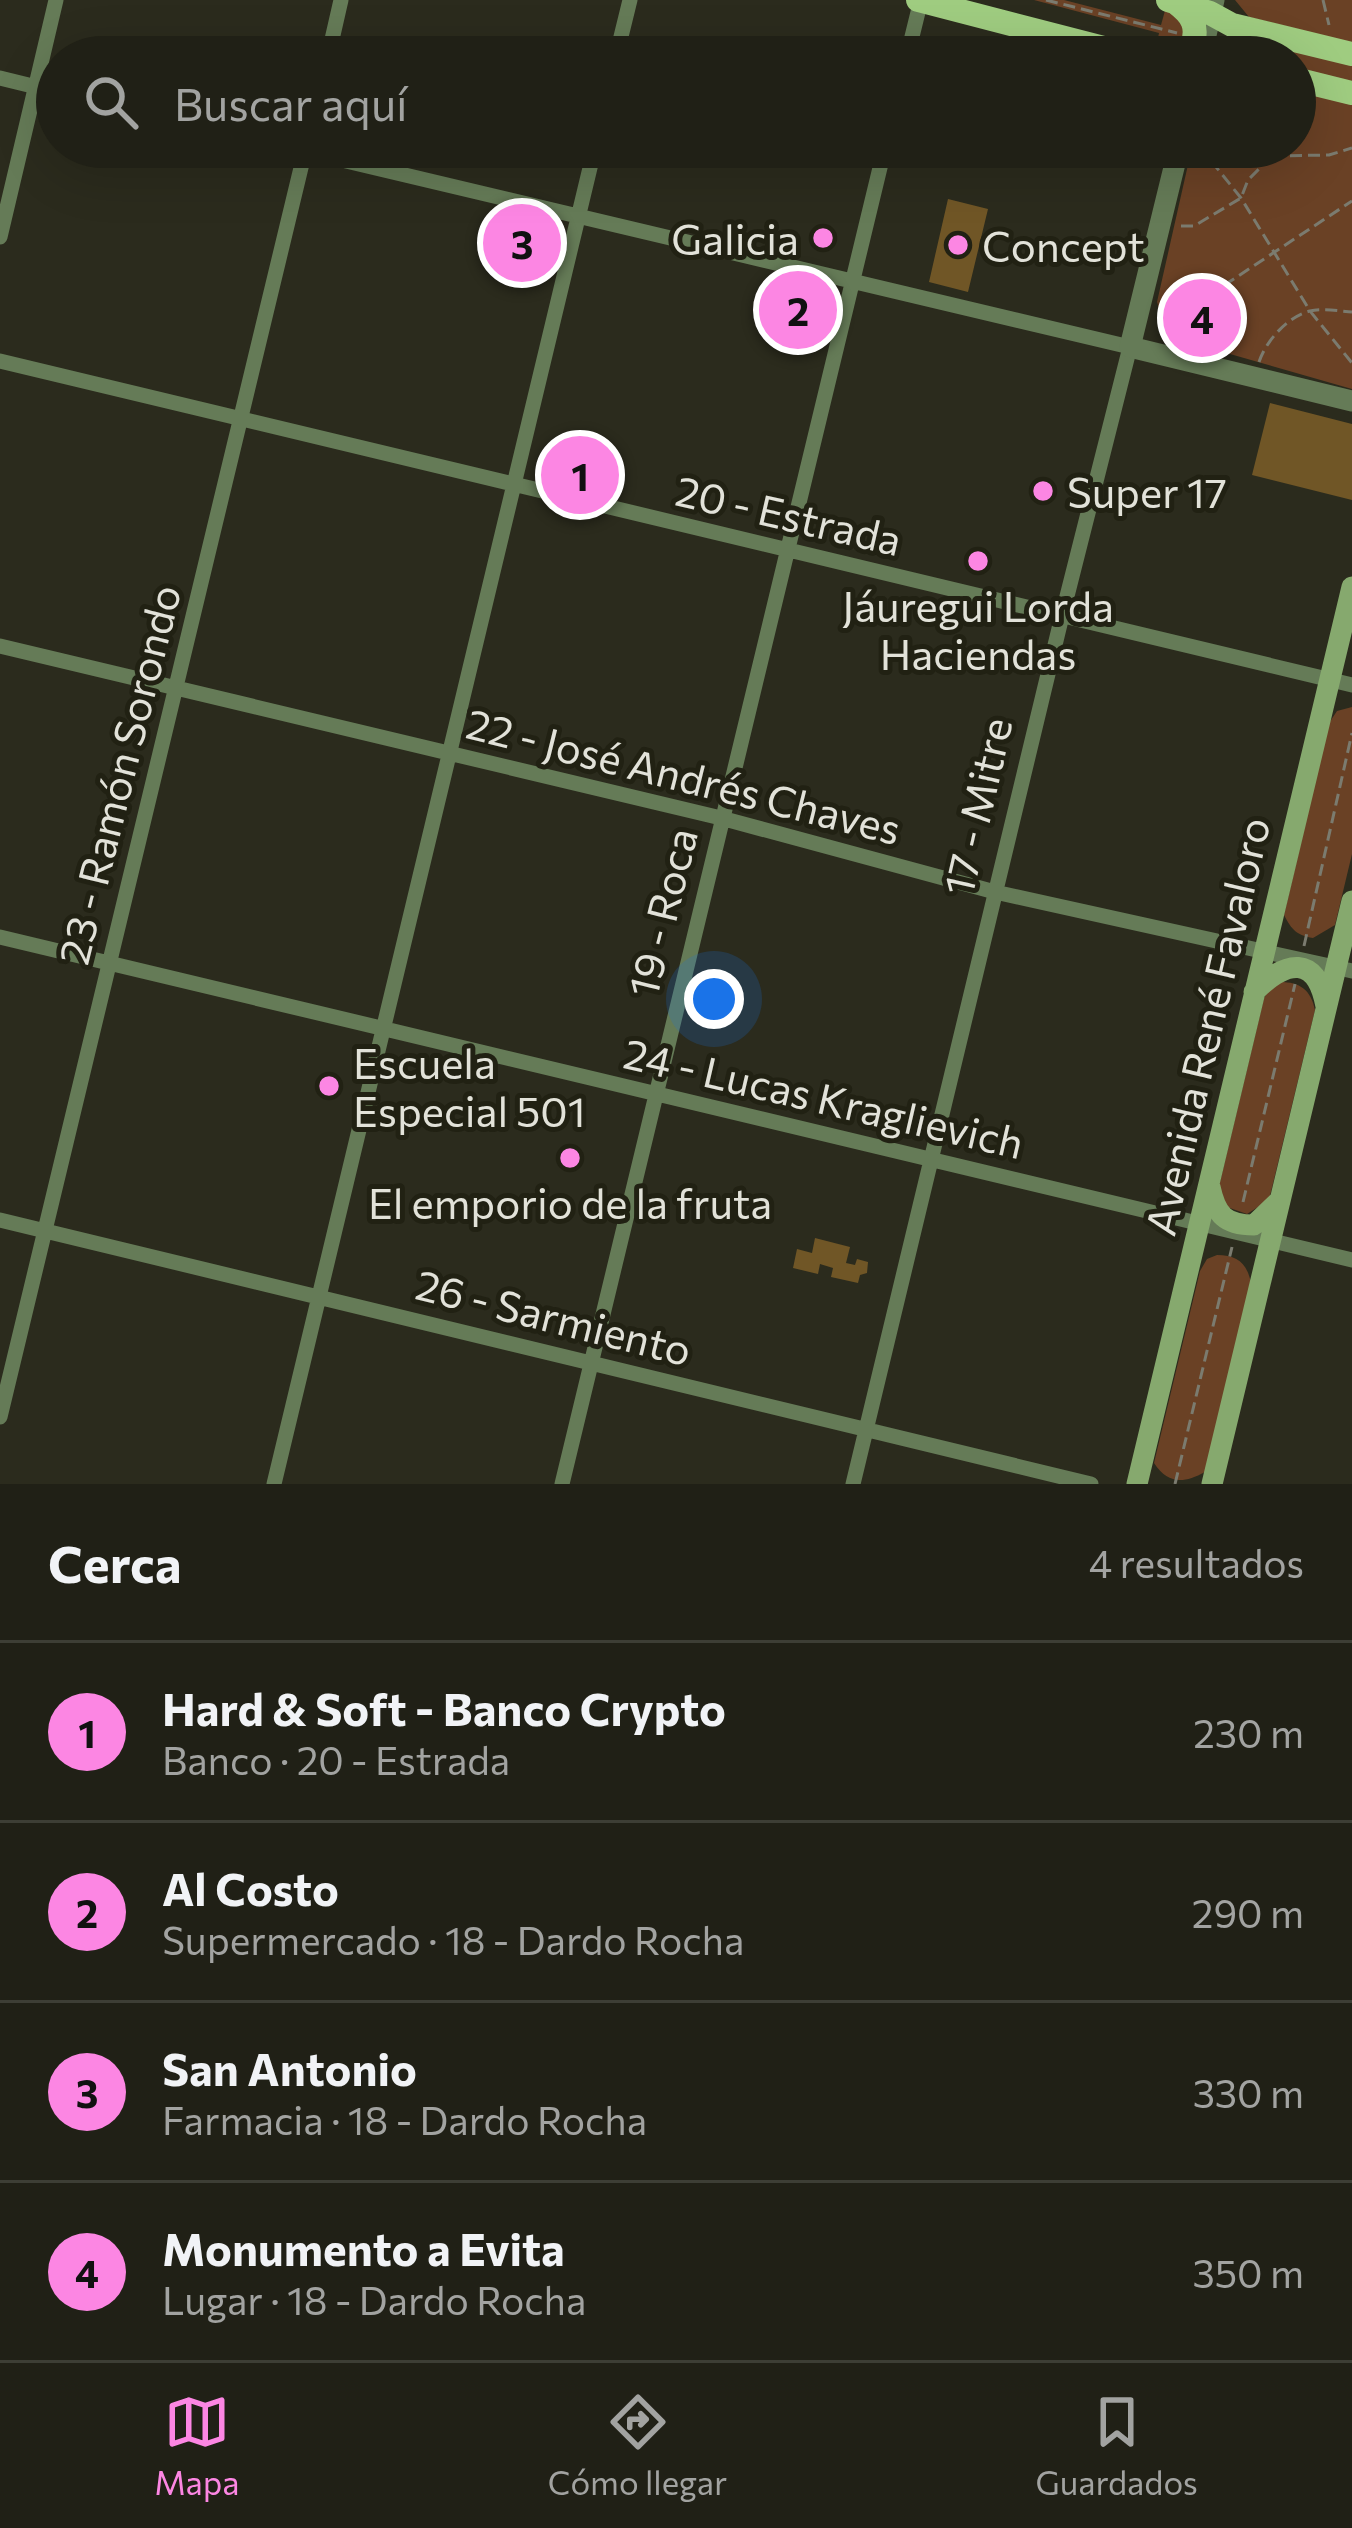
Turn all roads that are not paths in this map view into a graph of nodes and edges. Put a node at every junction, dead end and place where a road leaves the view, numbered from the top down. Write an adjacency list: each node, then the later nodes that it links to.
1 (56, 0): 8 (street)
2 (341, 0): 9 (street)
3 (630, 0): 10 (street)
4 (920, 0): 6 (main road); 11 (street)
5 (1170, 1): 7 (main road); 13 (main road)
6 (951, 5): 12 (main road)
7 (1212, 6): 14 (street); 15 (main road)
8 (48, 36)
9 (333, 36)
10 (621, 36)
11 (912, 36)
12 (1062, 36)
13 (1191, 36)
14 (1198, 36)
15 (1290, 36)
16 (0, 78): 18 (street)
17 (1316, 84): 19 (main road)
18 (36, 87): 26 (street)
19 (1352, 93)
20 (300, 168): 31 (street, 23 - Ramón Sorondo)
21 (385, 168): 25 (street)
22 (590, 168): 25 (street)
23 (880, 168): 27 (street, 19 - Roca)
24 (1173, 168): 28 (street, 17 - Mitre)
25 (579, 214): 27 (street); 32 (street)
26 (0, 237)
27 (852, 282): 28 (street); 33 (street, 19 - Roca)
28 (1130, 347): 30 (street); 35 (street, 17 - Mitre)
29 (0, 361): 31 (street, 20 - Estrada)
30 (1352, 401)
31 (241, 419): 32 (street, 20 - Estrada); 41 (street, 23 - Ramón Sorondo)
32 (514, 484): 33 (street, 20 - Estrada); 42 (street)
33 (786, 550): 35 (street, 20 - Estrada); 43 (street, 19 - Roca)
34 (1352, 586): 36 (main road, Avenida René Favaloro)
35 (1061, 616): 39 (street, 20 - Estrada); 44 (street, 17 - Mitre)
36 (1340, 632): 38 (main road); 39 (main road, Avenida René Favaloro)
37 (0, 646): 41 (street, 22 - José Andrés Chaves)
38 (1352, 658)
39 (1328, 680): 40 (street, 20 - Estrada); 47 (main road, Avenida René Favaloro)
40 (1352, 685)
41 (176, 688): 42 (street, 22 - José Andrés Chaves); 48 (street, 23 - Ramón Sorondo)
42 (449, 753): 43 (street, 22 - José Andrés Chaves); 53 (street)
43 (721, 818): 44 (street, 22 - José Andrés Chaves); 54 (street, 19 - Roca)
44 (995, 892): 47 (street, 22 - José Andrés Chaves); 55 (street, 17 - Mitre)
45 (1352, 901): 50 (main road)
46 (0, 937): 48 (street, 24 - Lucas Kraglievich)
47 (1264, 951): 49 (street, 22 - José Andrés Chaves); 51 (main road, Avenida René Favaloro)
48 (110, 963): 53 (street, 24 - Lucas Kraglievich); 61 (street, 23 - Ramón Sorondo)
49 (1300, 963): 50 (street, 22 - José Andrés Chaves); 51 (main road); 52 (main road)
50 (1344, 969): 52 (main road)
51 (1254, 992): 56 (main road, Avenida René Favaloro)
52 (1326, 1007): 57 (main road)
53 (383, 1028): 54 (street, 24 - Lucas Kraglievich); 64 (street)
54 (654, 1093): 55 (street, 24 - Lucas Kraglievich); 65 (street, 19 - Roca)
55 (931, 1160): 59 (street, 24 - Lucas Kraglievich); 67 (street, 17 - Mitre)
56 (1209, 1181): 59 (main road, Avenida René Favaloro); 60 (main road)
57 (1280, 1201): 60 (main road); 62 (main road)
58 (0, 1220): 61 (street, 26 - Sarmiento)
59 (1199, 1223): 60 (street, 24 - Lucas Kraglievich); 72 (main road, Avenida René Favaloro)
60 (1236, 1229): 62 (street, 24 - Lucas Kraglievich)
61 (45, 1230): 64 (street, 26 - Sarmiento); 66 (street, 23 - Ramón Sorondo)
62 (1270, 1240): 63 (street, 24 - Lucas Kraglievich); 73 (main road)
63 (1352, 1260)
64 (320, 1296): 65 (street, 26 - Sarmiento); 68 (street)
65 (593, 1363): 67 (street, 26 - Sarmiento); 69 (street, 19 - Roca)
66 (0, 1417)
67 (867, 1428): 70 (street, 17 - Mitre); 71 (street, 26 - Sarmiento)
68 (274, 1484)
69 (562, 1484)
70 (853, 1484)
71 (1091, 1484)
72 (1137, 1484)
73 (1212, 1484)

